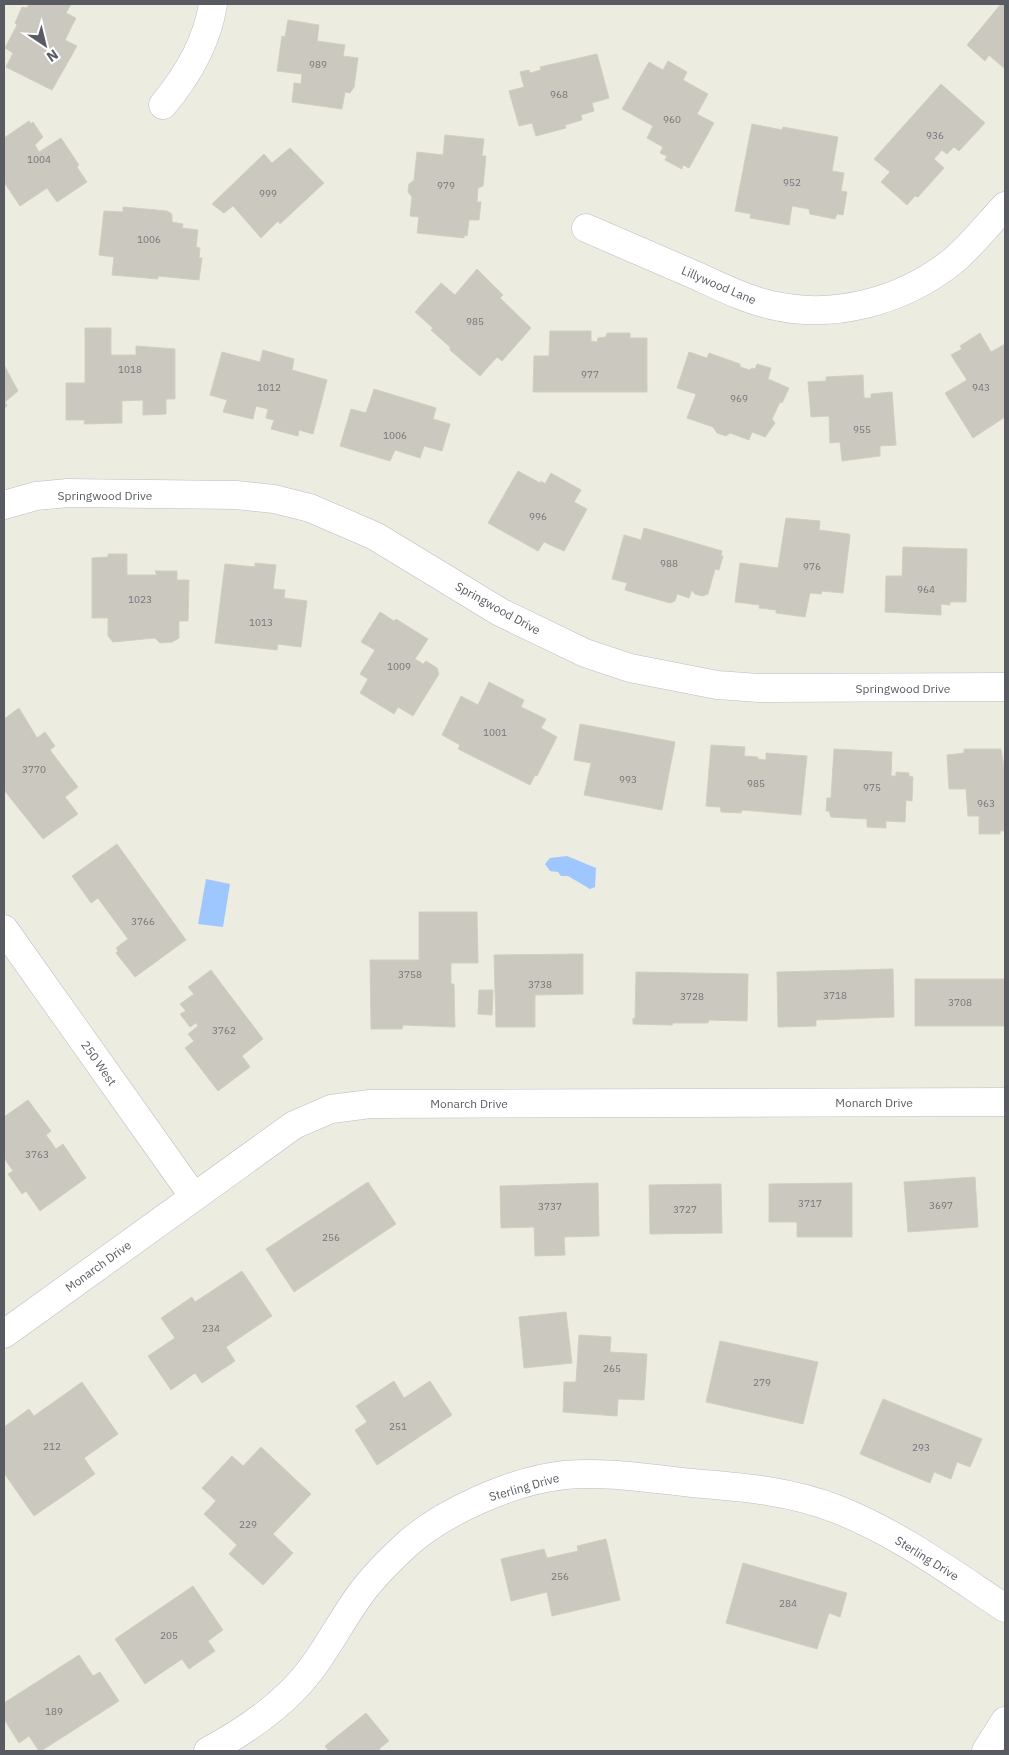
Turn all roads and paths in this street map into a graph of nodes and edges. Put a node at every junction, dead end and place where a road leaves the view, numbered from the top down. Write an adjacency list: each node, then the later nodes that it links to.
1 (213, 4): 2 (street)
2 (163, 105)
3 (1005, 206): 4 (street, Lillywood Lane)
4 (586, 228)
5 (4, 504): 6 (street, Springwood Drive)
6 (1005, 687)
7 (4, 929): 9 (street, 250 West)
8 (1005, 1102): 9 (street, Monarch Drive)
9 (194, 1197): 10 (street, Monarch Drive)
10 (4, 1334)
11 (1005, 1608): 13 (street, Sterling Drive)
12 (1005, 1721): 14 (street)
13 (208, 1751)
14 (986, 1751)

